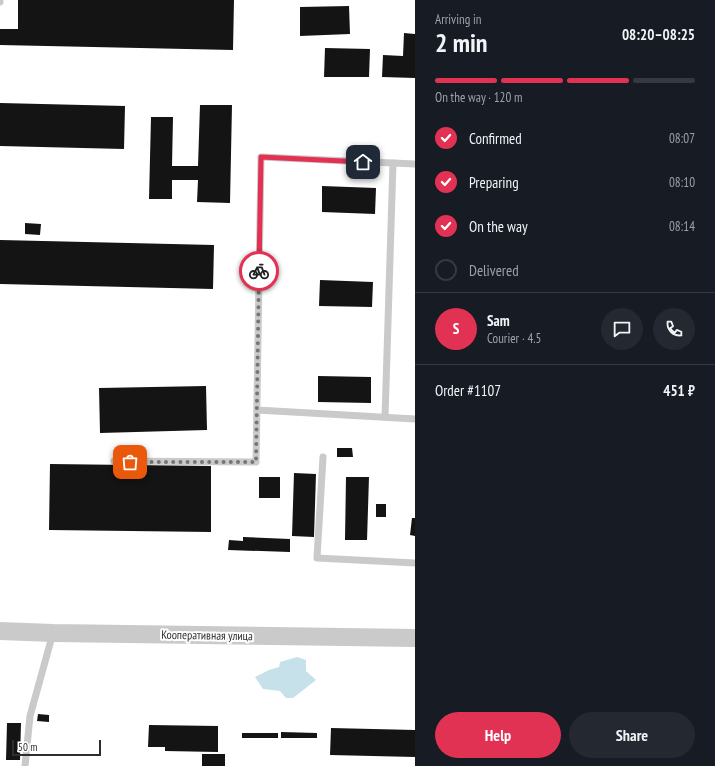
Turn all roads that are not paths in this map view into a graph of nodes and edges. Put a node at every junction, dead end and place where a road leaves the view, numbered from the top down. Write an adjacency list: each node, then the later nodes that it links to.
1 (393, 163): 2 (lane); 3 (lane); 4 (lane)
2 (415, 164)
3 (257, 410): 4 (lane); 7 (lane)
4 (385, 417): 5 (lane)
5 (415, 419)
6 (323, 457): 8 (lane)
7 (114, 461)
8 (415, 563)
9 (0, 631): 10 (street, Кооперативная улица)
10 (53, 633): 11 (street, Кооперативная улица); 12 (lane)
11 (415, 638)
12 (25, 766)

